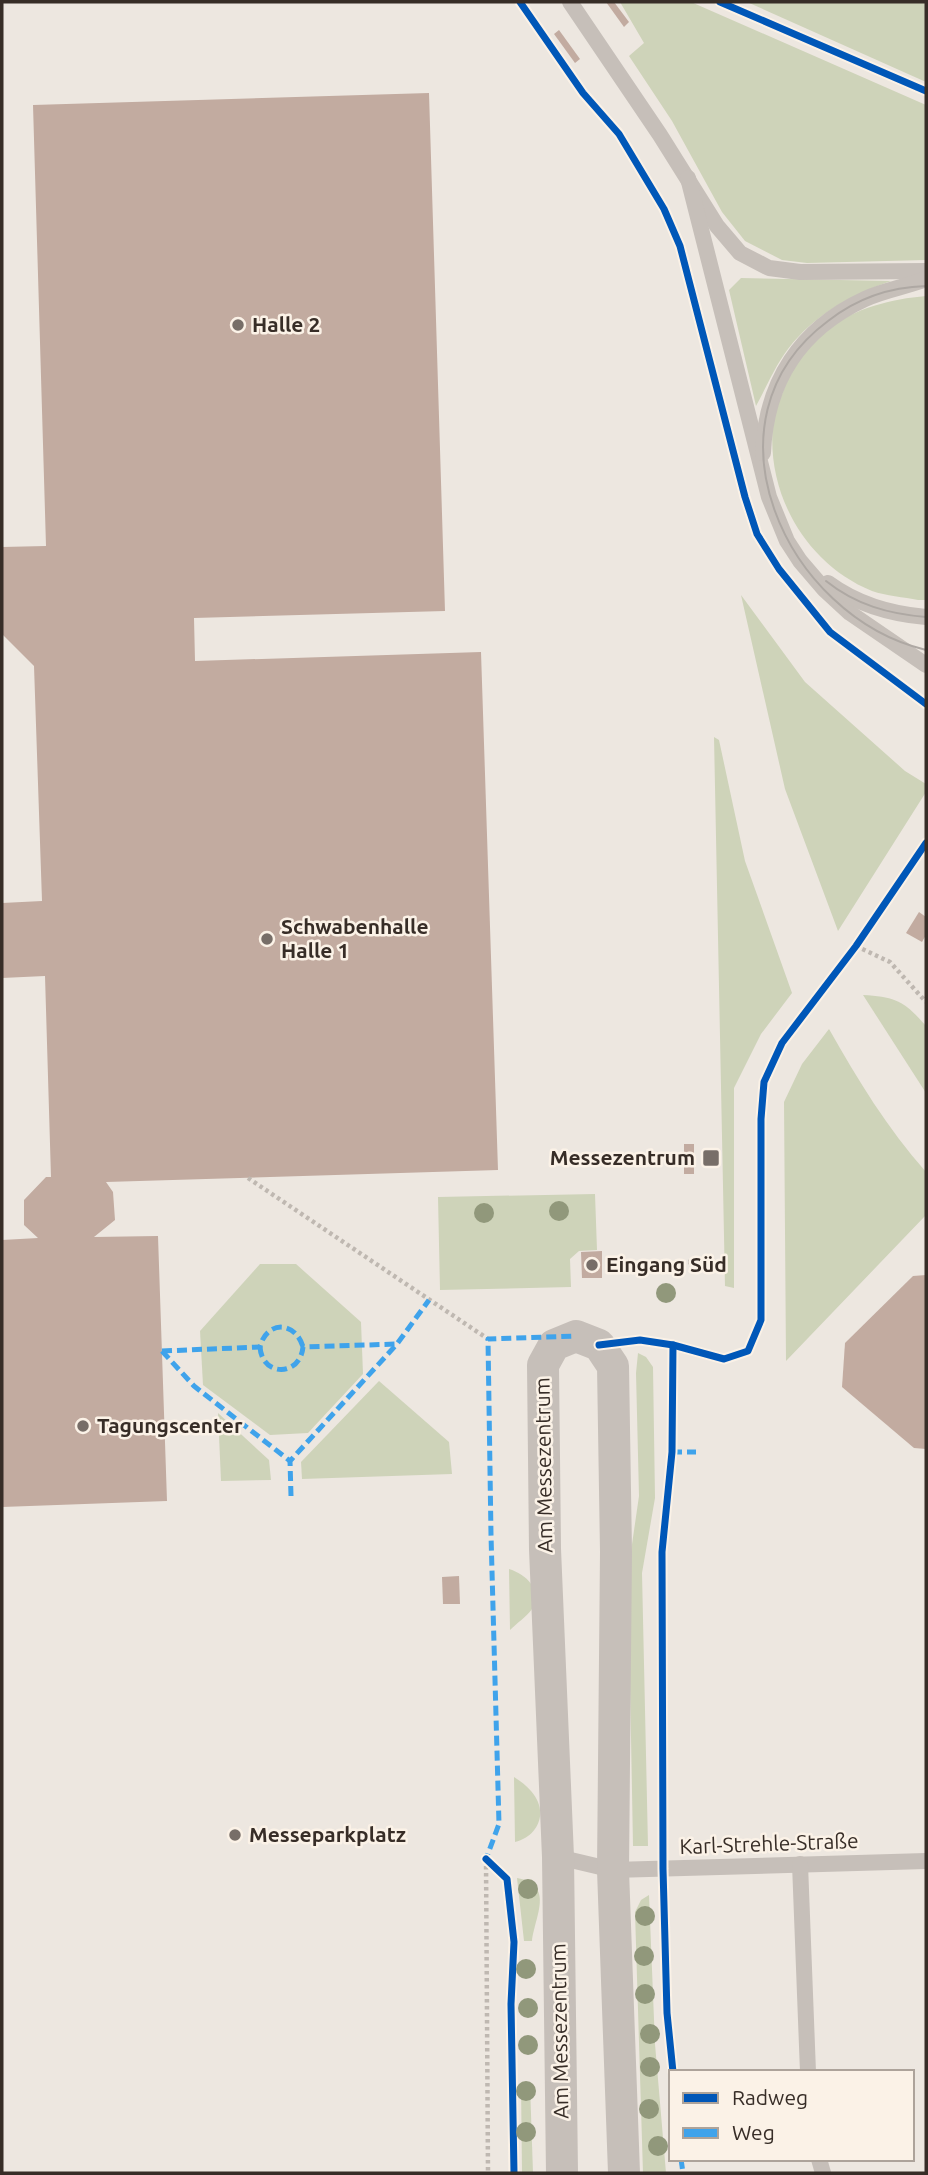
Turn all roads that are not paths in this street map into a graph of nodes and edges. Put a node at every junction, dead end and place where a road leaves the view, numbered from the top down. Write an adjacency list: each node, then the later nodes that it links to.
1 (570, 2): 2 (lane)
2 (688, 178): 3 (lane); 5 (lane)
3 (926, 271)
4 (926, 279): 5 (lane)
5 (764, 476): 6 (lane)
6 (777, 519): 7 (lane); 8 (lane)
7 (926, 617)
8 (926, 665)
9 (558, 1857): 12 (lane, Karl-Strehle-Straße); 12 (street, Am Messezentrum); 14 (street, Am Messezentrum)
10 (926, 1861): 11 (lane, Karl-Strehle-Straße)
11 (800, 1864): 12 (lane, Karl-Strehle-Straße); 13 (lane)
12 (613, 1870): 15 (street, Am Messezentrum)
13 (808, 2070)
14 (562, 2173)
15 (624, 2173)

